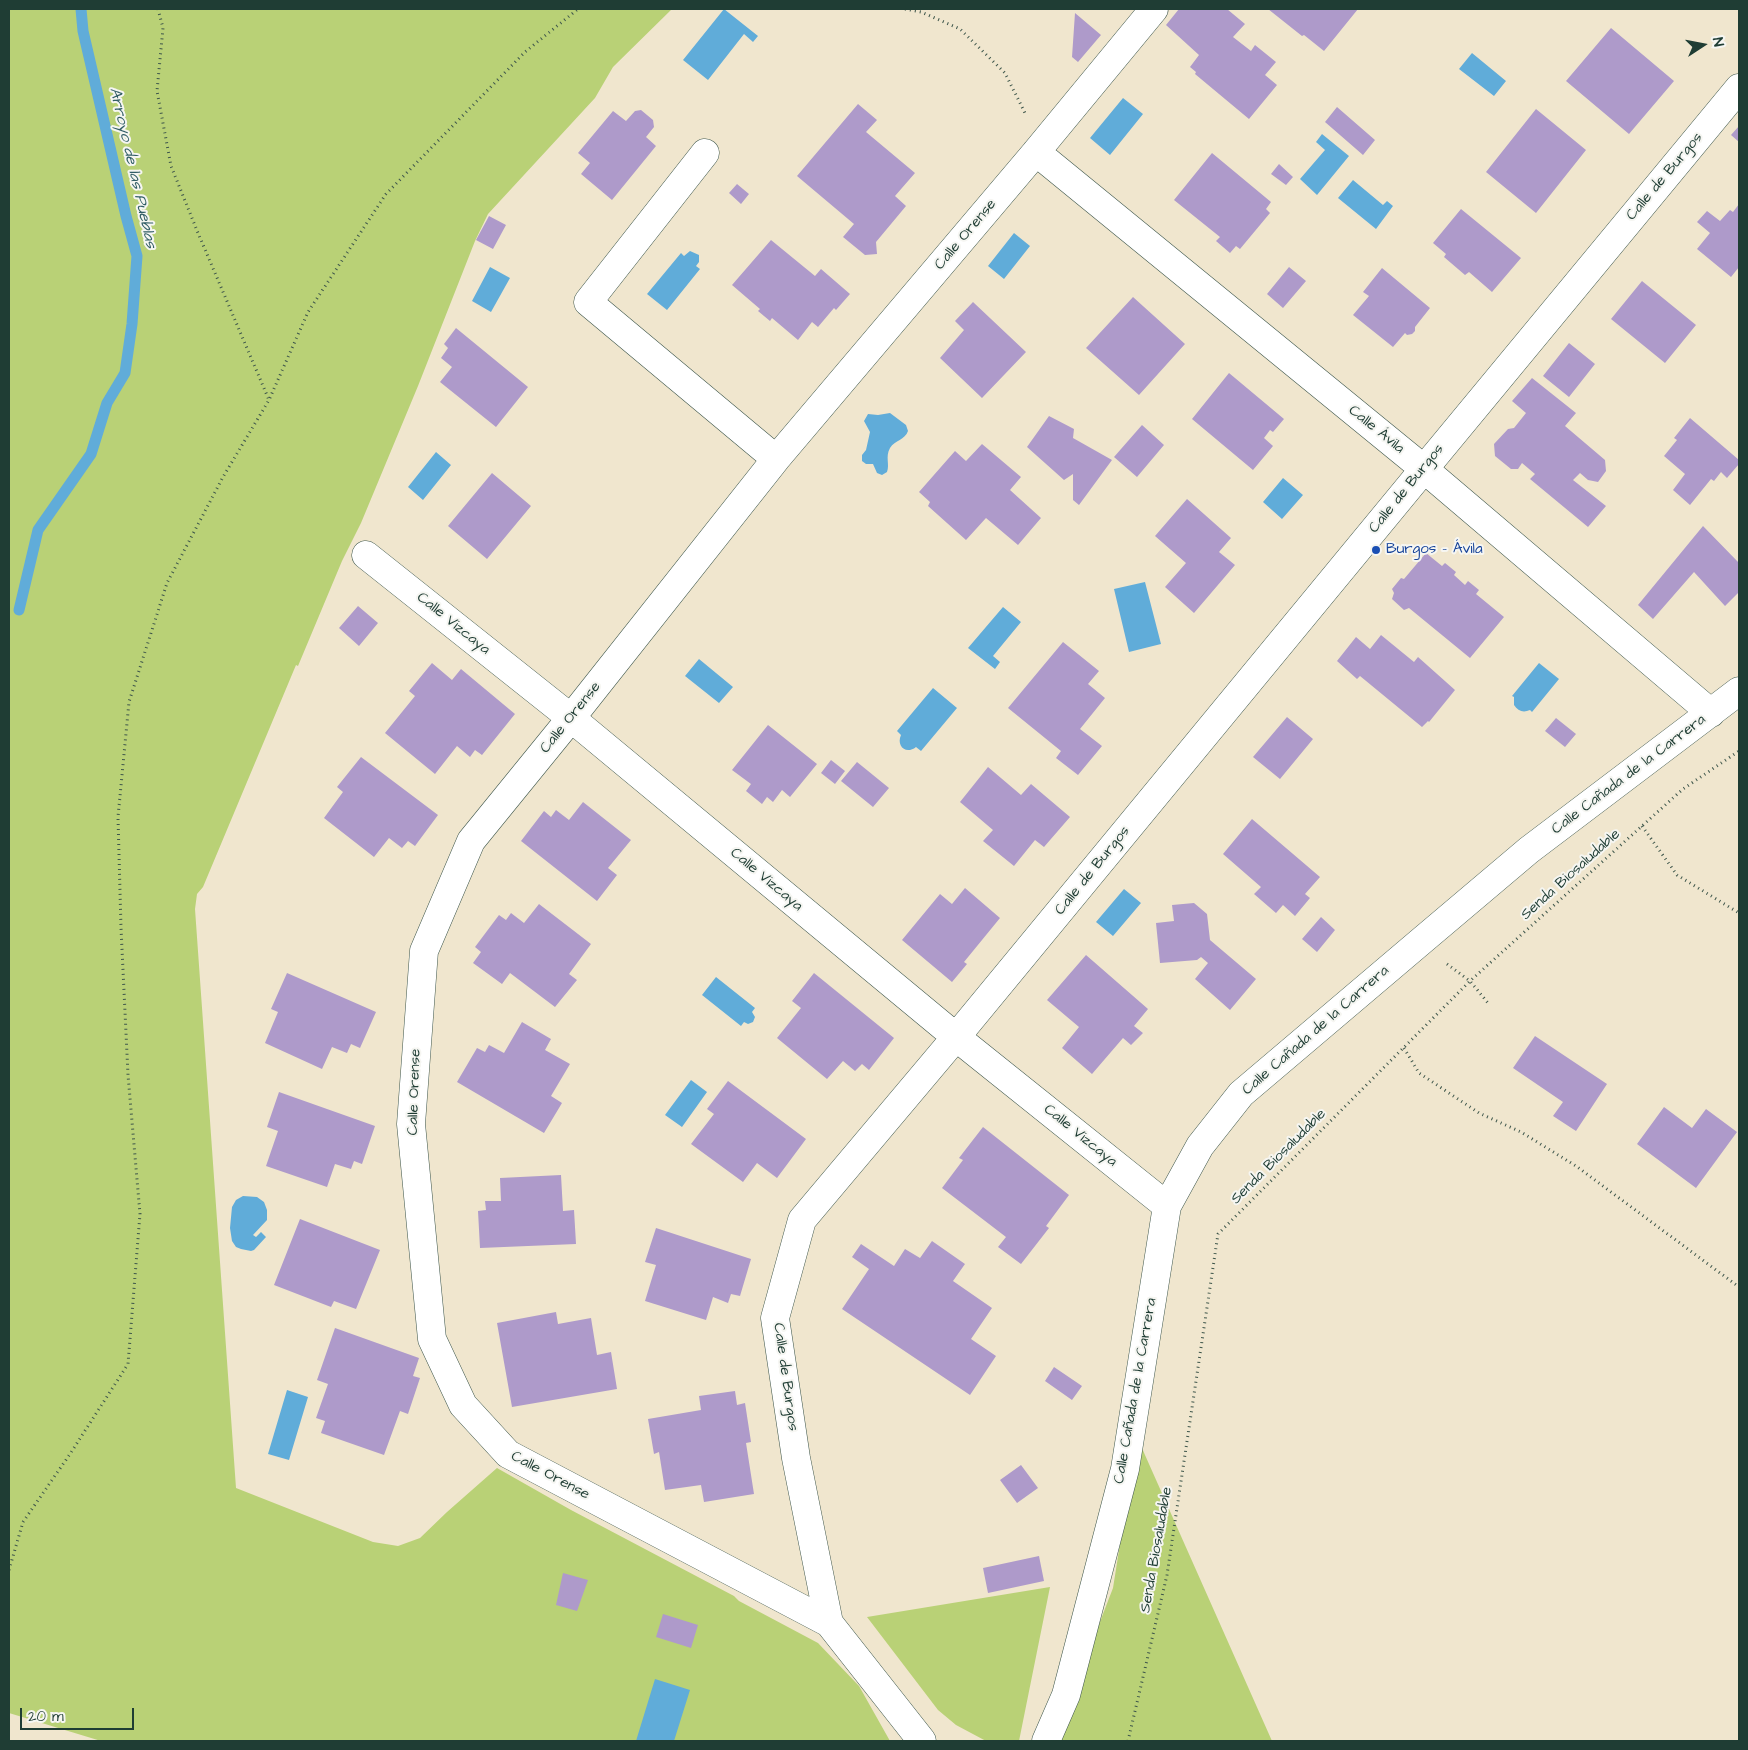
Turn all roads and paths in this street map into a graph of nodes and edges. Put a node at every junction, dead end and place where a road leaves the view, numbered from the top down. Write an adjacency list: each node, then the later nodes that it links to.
1 (158, 9): 8 (path)
2 (578, 9): 8 (path)
3 (905, 9): 6 (path)
4 (1154, 9): 6 (street, Calle Orense)
5 (1739, 88): 10 (street, Calle de Burgos)
6 (1036, 152): 9 (street, Calle Orense); 10 (street, Calle Ávila)
7 (705, 153): 9 (street)
8 (268, 400): 25 (path)
9 (776, 459): 14 (street, Calle Orense)
10 (1424, 469): 13 (street, Calle Ávila); 21 (street, Calle de Burgos)
11 (366, 555): 14 (street, Calle Vizcaya)
12 (1739, 691): 13 (street, Calle Cañada de la Carrera)
13 (1711, 713): 18 (street, Calle Cañada de la Carrera)
14 (571, 718): 21 (street, Calle Vizcaya); 26 (street, Calle Orense)
15 (1739, 751): 16 (path, Senda Biosaludable)
16 (1642, 826): 17 (path); 19 (path, Senda Biosaludable)
17 (1739, 913)
18 (1419, 943): 19 (path); 23 (street, Calle Cañada de la Carrera)
19 (1470, 981): 20 (path); 22 (path, Senda Biosaludable)
20 (1488, 1003)
21 (956, 1037): 23 (street, Calle Vizcaya); 26 (street, Calle de Burgos)
22 (1404, 1048): 24 (path); 29 (path, Senda Biosaludable)
23 (1166, 1206): 28 (street, Calle Cañada de la Carrera)
24 (1739, 1287)
25 (9, 1570)
26 (829, 1624): 27 (street, Calle de Burgos)
27 (922, 1741)
28 (1046, 1741)
29 (1128, 1741)

